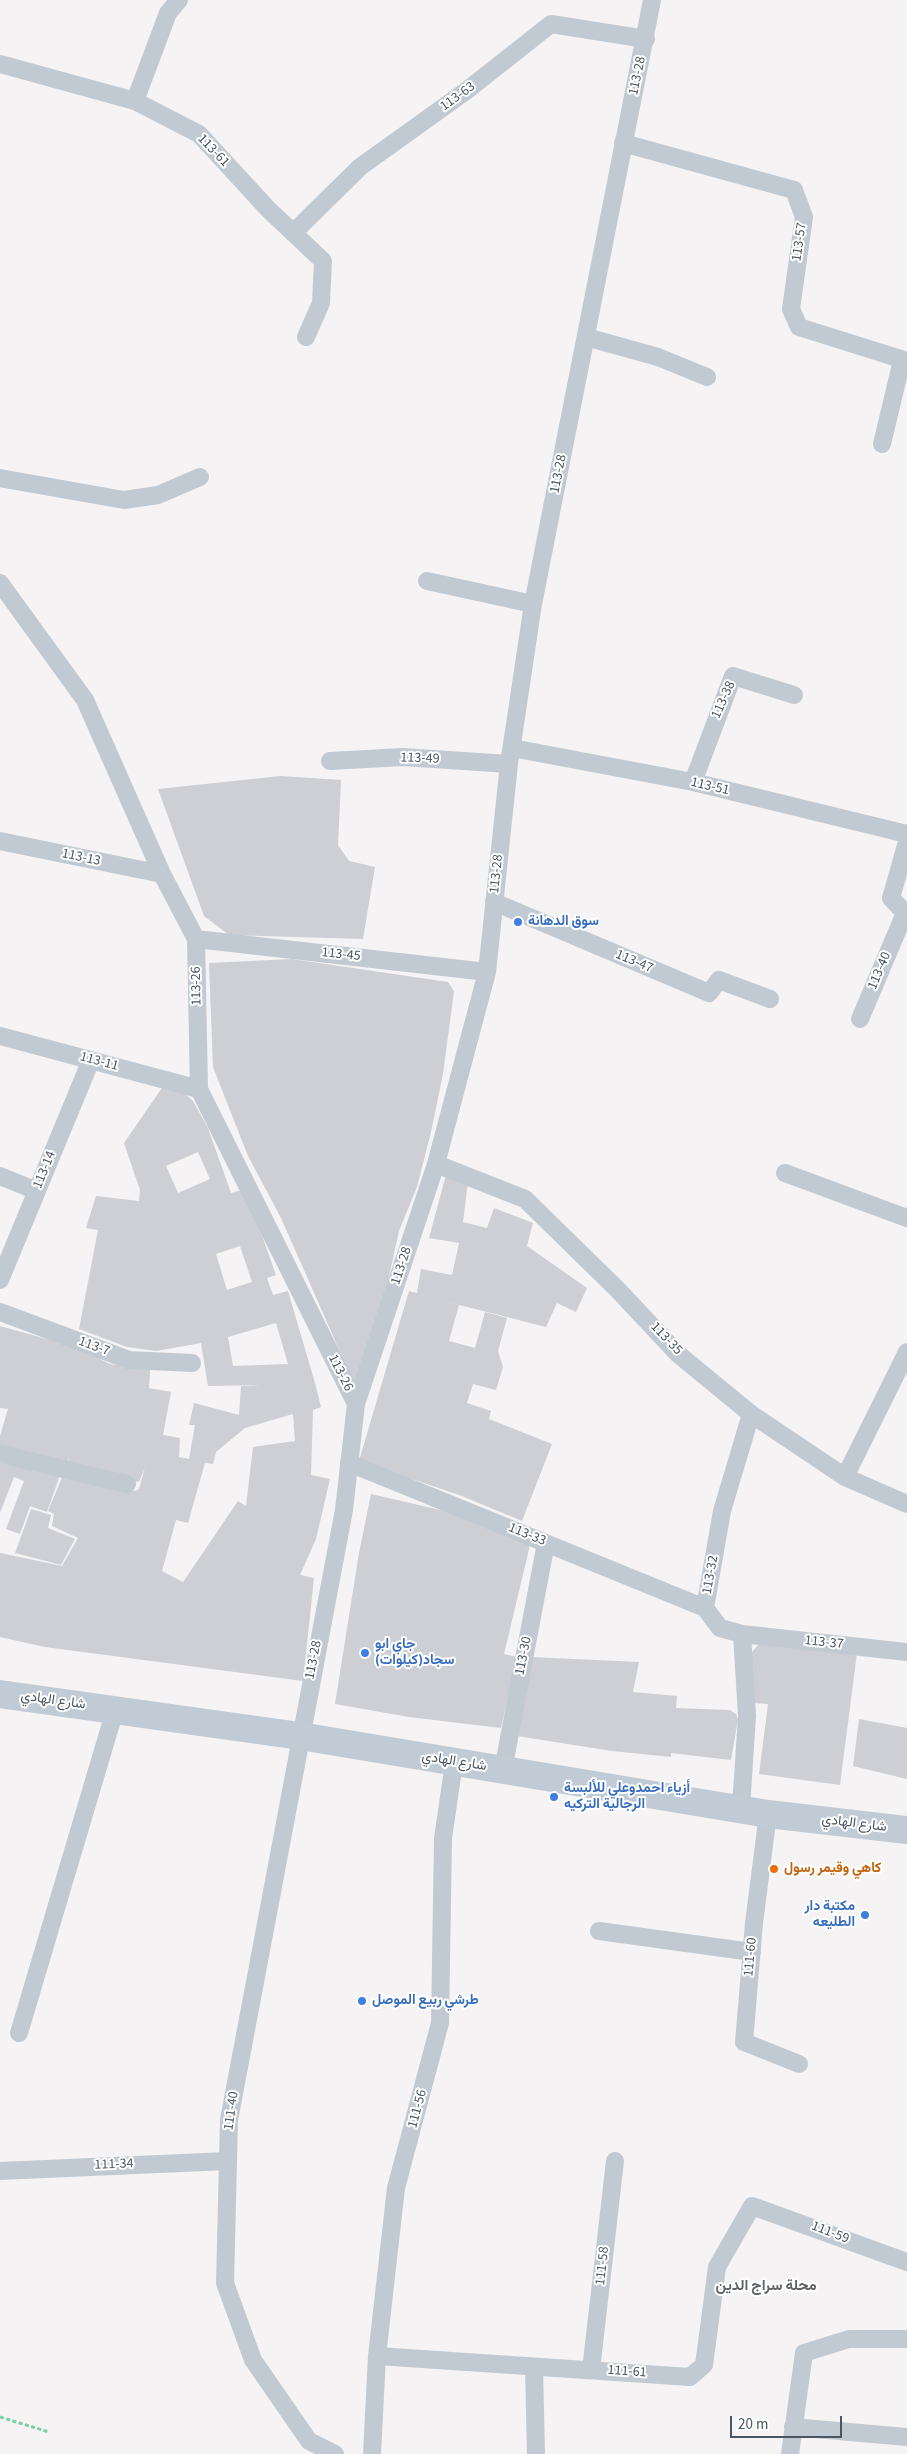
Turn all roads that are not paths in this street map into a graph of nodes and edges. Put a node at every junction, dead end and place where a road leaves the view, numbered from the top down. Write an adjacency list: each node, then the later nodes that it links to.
1 (179, 0): 5 (lane)
2 (652, 0): 3 (lane, 113-28)
3 (646, 39): 6 (lane, 113-28); 7 (lane, 113-63)
4 (0, 64): 5 (lane, 113-61)
5 (135, 101): 7 (lane, 113-61)
6 (623, 143): 9 (lane, 113-28); 10 (lane, 113-57)
7 (293, 232): 8 (lane, 113-61)
8 (306, 337)
9 (586, 338): 11 (lane); 17 (lane, 113-28)
10 (905, 360): 12 (lane)
11 (707, 377)
12 (882, 444)
13 (200, 477): 14 (lane)
14 (0, 478)
15 (427, 581): 17 (lane)
16 (0, 583): 25 (lane, 113-26)
17 (534, 604): 19 (lane, 113-28)
18 (794, 695): 21 (lane, 113-38)
19 (511, 756): 20 (lane, 113-49); 21 (lane, 113-51); 26 (lane, 113-28)
20 (330, 761)
21 (694, 782): 22 (lane, 113-51)
22 (907, 834)
23 (0, 841): 25 (lane, 113-13)
24 (907, 842): 30 (lane, 113-40)
25 (162, 874): 27 (lane, 113-26)
26 (494, 902): 28 (lane, 113-28); 29 (lane, 113-47)
27 (196, 939): 28 (lane, 113-45); 33 (lane, 113-26)
28 (487, 972): 34 (lane, 113-28)
29 (770, 999)
30 (860, 1018)
31 (0, 1036): 32 (lane, 113-11)
32 (91, 1060): 33 (lane, 113-11); 37 (lane, 113-14)
33 (199, 1089): 43 (lane, 113-26)
34 (436, 1164): 43 (lane, 113-28); 44 (lane, 113-35)
35 (785, 1173): 38 (lane)
36 (0, 1176): 37 (lane)
37 (36, 1191): 39 (lane, 113-14)
38 (907, 1218)
39 (0, 1280)
40 (0, 1312): 42 (lane, 113-7)
41 (907, 1352): 47 (lane)
42 (192, 1363)
43 (356, 1404): 46 (lane, 113-28)
44 (751, 1414): 47 (lane, 113-35); 51 (lane, 113-32)
45 (0, 1454): 48 (lane)
46 (349, 1463): 50 (lane, 113-33); 56 (lane, 113-28)
47 (845, 1477): 49 (lane, 113-35)
48 (127, 1484)
49 (907, 1504)
50 (546, 1543): 51 (lane, 113-33); 58 (lane, 113-30)
51 (705, 1608): 52 (lane, 113-32)
52 (742, 1634): 53 (lane, 113-37); 59 (lane)
53 (907, 1652)
54 (0, 1694): 55 (street, شارع الهادي)
55 (115, 1710): 56 (street, شارع الهادي); 64 (lane)
56 (300, 1736): 57 (street, شارع الهادي); 66 (lane, 111-40)
57 (454, 1763): 58 (street, شارع الهادي); 72 (lane, 111-56)
58 (503, 1770): 59 (street, شارع الهادي)
59 (741, 1808): 60 (street, شارع الهادي)
60 (768, 1814): 61 (street, شارع الهادي); 63 (lane, 111-60)
61 (907, 1830)
62 (599, 1931): 63 (lane)
63 (752, 1952): 65 (lane, 111-60)
64 (19, 2033)
65 (799, 2064)
66 (228, 2161): 68 (lane, 111-34); 77 (lane, 111-40)
67 (615, 2162): 74 (lane, 111-58)
68 (0, 2171)
69 (752, 2206): 70 (lane, 111-59); 74 (lane, 111-61)
70 (907, 2262)
71 (907, 2339): 75 (lane)
72 (378, 2356): 73 (lane, 111-61); 78 (lane, 111-56)
73 (534, 2367): 74 (lane, 111-61); 79 (lane)
74 (591, 2370)
75 (793, 2428): 76 (lane); 80 (lane)
76 (907, 2436)
77 (335, 2454)
78 (372, 2454)
79 (536, 2454)
80 (790, 2454)

